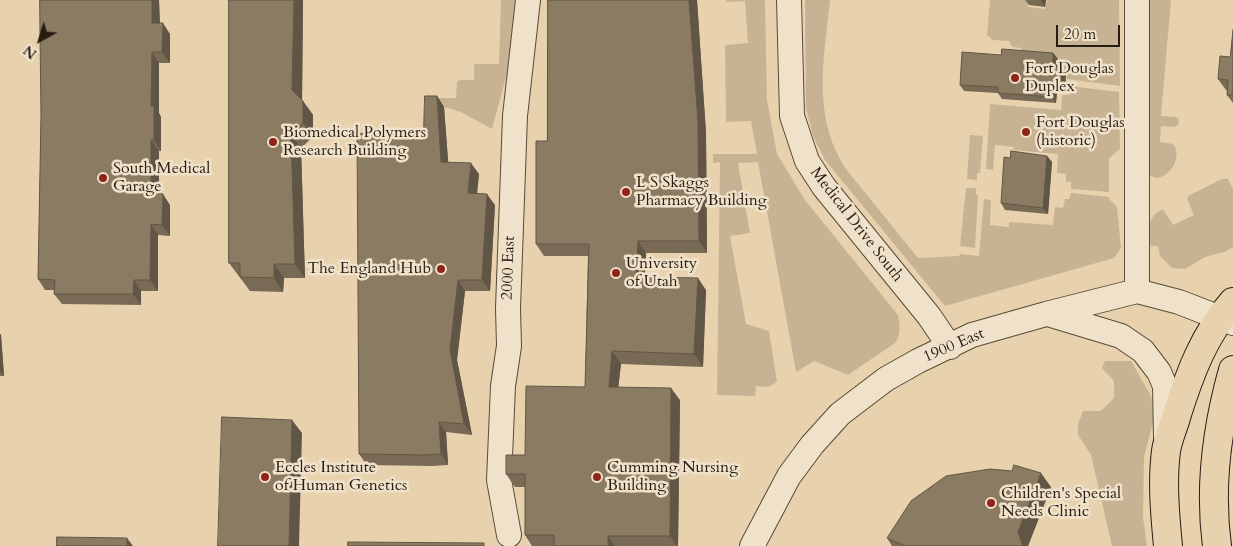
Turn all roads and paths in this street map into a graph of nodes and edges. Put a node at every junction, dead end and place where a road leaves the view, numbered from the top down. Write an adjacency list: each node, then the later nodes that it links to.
1 (528, 0): 10 (street, 2000 East)
2 (789, 0): 7 (street, Medical Drive South)
3 (1137, 0): 4 (street)
4 (1137, 291): 5 (street, 1900 East); 6 (street, 1900 East)
5 (1046, 314): 7 (street, 1900 East); 9 (street)
6 (1229, 314): 9 (main road)
7 (950, 347): 11 (street, 1900 East)
8 (1233, 370): 13 (main road)
9 (1166, 450): 12 (main road)
10 (509, 535)
11 (752, 546)
12 (1168, 546)
13 (1217, 546)

